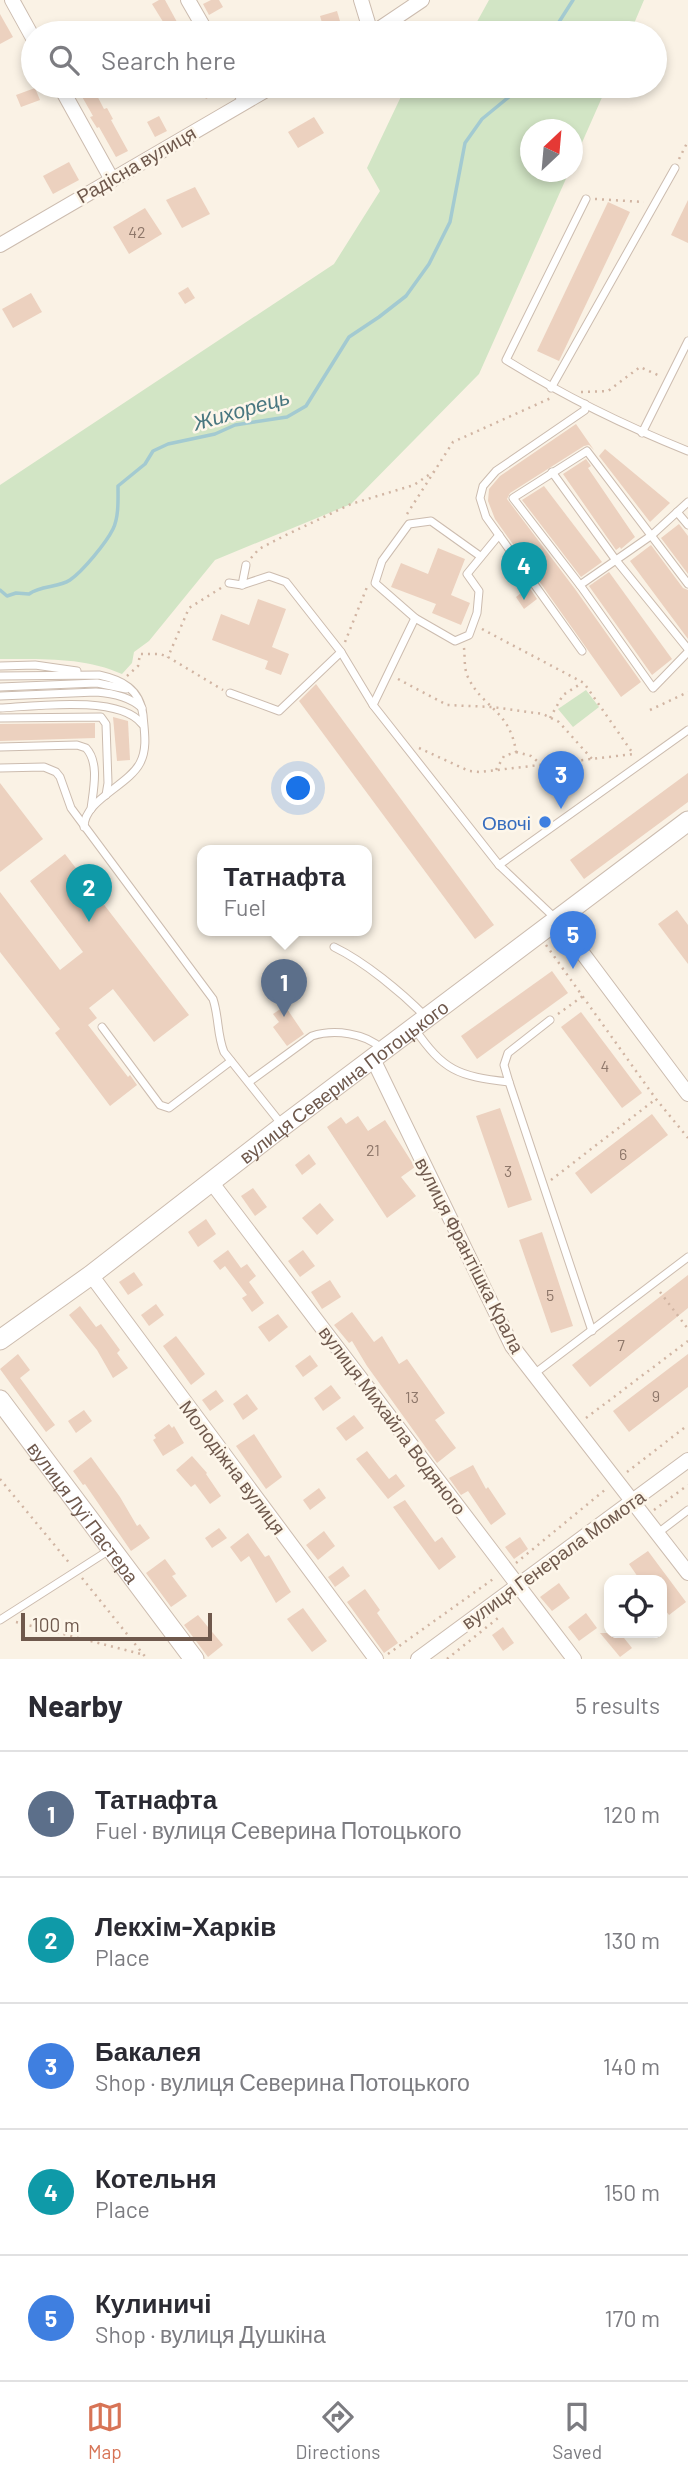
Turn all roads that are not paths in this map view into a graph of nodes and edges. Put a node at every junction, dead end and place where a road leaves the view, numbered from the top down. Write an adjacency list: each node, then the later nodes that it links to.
1 (12, 0): 5 (street)
2 (188, 0): 6 (street)
3 (361, 0): 7 (street)
4 (422, 0): 8 (street)
5 (24, 21)
6 (200, 21)
7 (368, 21)
8 (390, 21)
9 (67, 98): 13 (street)
10 (249, 98): 11 (street, Радісна вулиця)
11 (245, 100): 13 (street, Радісна вулиця)
12 (675, 168): 17 (lane)
13 (111, 178): 15 (street, Радісна вулиця)
14 (586, 199): 17 (lane)
15 (0, 245)
16 (688, 341): 19 (lane)
17 (551, 388): 18 (lane)
18 (585, 404): 19 (lane); 25 (lane)
19 (642, 433): 20 (lane)
20 (688, 451)
21 (552, 472): 26 (lane); 28 (lane); 33 (lane)
22 (688, 502): 23 (lane)
23 (677, 512): 24 (lane); 26 (lane)
24 (688, 525)
25 (499, 535): 27 (lane); 36 (lane)
26 (652, 535): 28 (lane); 31 (lane)
27 (481, 556): 34 (lane); 34 (lane)
28 (615, 559): 33 (lane); 35 (lane)
29 (246, 565): 32 (lane)
30 (229, 583): 32 (lane)
31 (688, 584)
32 (242, 585): 37 (lane)
33 (580, 585): 35 (lane)
34 (415, 618): 45 (lane)
35 (688, 650)
36 (582, 651)
37 (341, 652): 43 (lane); 45 (lane)
38 (0, 666): 39 (lane)
39 (99, 674): 40 (lane); 42 (lane)
40 (0, 676)
41 (0, 687): 42 (lane)
42 (137, 693): 47 (lane)
43 (230, 693)
44 (0, 696): 47 (lane)
45 (373, 705): 57 (lane)
46 (0, 708): 49 (lane)
47 (142, 708): 49 (lane)
48 (0, 718): 53 (lane)
49 (144, 727): 53 (lane)
50 (688, 730): 57 (lane)
51 (0, 747): 54 (lane)
52 (0, 768): 56 (lane)
53 (106, 796): 54 (lane)
54 (90, 810): 56 (lane)
55 (688, 821): 58 (street, вулиця Северина Потоцького)
56 (85, 828): 64 (lane)
57 (499, 865): 58 (lane)
58 (557, 919): 61 (street, вулиця Северина Потоцького); 67 (street)
59 (334, 947): 61 (lane)
60 (550, 1020): 66 (lane)
61 (420, 1023): 63 (street, вулиця Северина Потоцького); 66 (lane)
62 (102, 1027): 64 (lane)
63 (378, 1055): 65 (lane); 68 (street, вулиця Северина Потоцького); 74 (street, вулиця Франтішка Крала)
64 (231, 1061): 65 (lane)
65 (249, 1082): 68 (lane)
66 (509, 1082): 72 (lane)
67 (688, 1094)
68 (283, 1126): 69 (street, вулиця Северина Потоцького)
69 (212, 1183): 71 (street, вулиця Северина Потоцького); 82 (street, вулиця Михайла Водяного)
70 (688, 1257): 72 (lane)
71 (91, 1275): 73 (street, вулиця Северина Потоцького); 85 (street, Молодіжна вулиця)
72 (592, 1331): 74 (lane)
73 (0, 1340)
74 (534, 1374): 77 (street, вулиця Франтішка Крала)
75 (0, 1400): 80 (street, вулиця Луї Пастера)
76 (688, 1460): 77 (street, вулиця Генерала Момота)
77 (634, 1501): 79 (street, вулиця Франтішка Крала); 82 (street, вулиця Генерала Момота)
78 (688, 1510): 79 (lane)
79 (657, 1533): 81 (street, вулиця Франтішка Крала)
80 (111, 1548): 83 (lane); 84 (street, вулиця Луї Пастера)
81 (688, 1573)
82 (519, 1584): 86 (street, вулиця Генерала Момота); 87 (street, вулиця Михайла Водяного)
83 (1, 1619)
84 (194, 1659)
85 (376, 1659)
86 (418, 1659)
87 (574, 1659)

